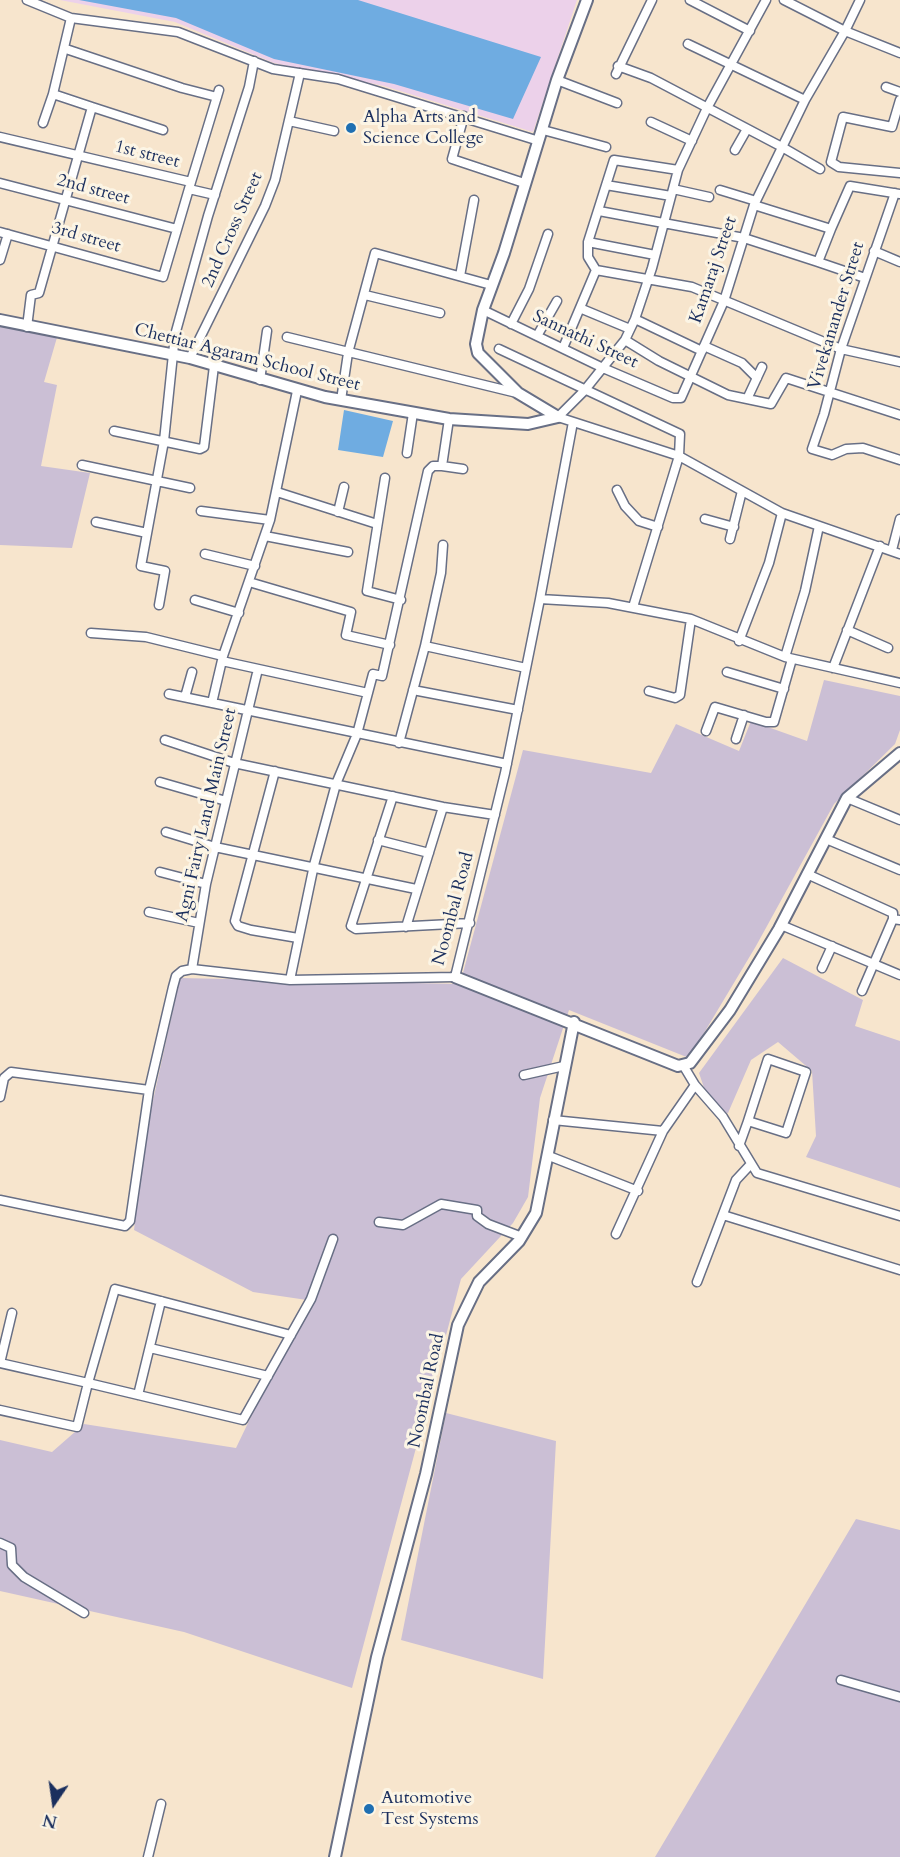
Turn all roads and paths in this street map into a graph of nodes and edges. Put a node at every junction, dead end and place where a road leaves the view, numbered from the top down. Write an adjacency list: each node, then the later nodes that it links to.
1 (27, 0): 8 (street)
2 (587, 0): 17 (street)
3 (652, 0): 25 (street)
4 (690, 0): 9 (street)
5 (766, 0): 9 (street)
6 (784, 0): 10 (street)
7 (860, 0): 10 (street, Kamaraj Street)
8 (71, 18): 12 (street); 14 (street)
9 (750, 31): 15 (street)
10 (845, 31): 13 (street); 21 (street, Kamaraj Street)
11 (688, 44): 15 (street)
12 (66, 49): 20 (street); 46 (street)
13 (900, 53)
14 (254, 61): 16 (street); 50 (street)
15 (730, 64): 21 (street); 25 (street)
16 (300, 73): 26 (street); 27 (street, 2nd Cross Street)
17 (557, 80): 23 (street); 33 (street)
18 (886, 87): 19 (street)
19 (900, 92)
20 (53, 94): 24 (street); 29 (street)
21 (805, 100): 37 (street, Kamaraj Street)
22 (900, 100): 42 (street)
23 (616, 103)
24 (92, 107): 31 (street); 39 (street)
25 (707, 108): 30 (street); 35 (street)
26 (464, 116): 33 (street); 44 (street)
27 (289, 121): 32 (street); 96 (street, 2nd Cross Street)
28 (651, 122): 35 (street)
29 (43, 123)
30 (747, 129): 37 (street); 38 (street)
31 (163, 130)
32 (334, 131)
33 (541, 135): 36 (street); 44 (street)
34 (0, 137): 39 (street, 1st street)
35 (692, 141): 41 (street)
36 (606, 147)
37 (782, 147): 40 (street); 54 (street, Kamaraj Street)
38 (735, 150)
39 (77, 155): 46 (street, 1st street); 52 (street)
40 (820, 169)
41 (678, 170): 45 (street); 48 (street)
42 (900, 173)
43 (0, 183): 52 (street, 2nd street)
44 (524, 183): 74 (street)
45 (606, 185): 48 (street); 55 (street)
46 (190, 186): 50 (street); 57 (street, 1st street)
47 (720, 190): 54 (street)
48 (672, 193): 51 (street); 56 (street)
49 (898, 193): 58 (street); 64 (street, Vivekanander Street)
50 (215, 195): 95 (street)
51 (709, 196)
52 (65, 199): 57 (street, 2nd street); 63 (street)
53 (474, 200): 70 (street)
54 (755, 203): 58 (street); 61 (street, Kamaraj Street)
55 (599, 211): 56 (street); 62 (street)
56 (664, 223): 61 (street); 65 (street)
57 (177, 229): 71 (street, 1st street)
58 (831, 229): 67 (street)
59 (4, 233): 63 (street, 3rd street); 66 (street)
60 (548, 234): 83 (street)
61 (744, 238): 67 (street); 77 (street, Kamaraj Street)
62 (588, 242): 65 (street); 69 (street)
63 (52, 246): 71 (street, 3rd street); 84 (street)
64 (874, 251): 68 (street); 73 (street, Vivekanander Street)
65 (655, 255): 72 (street)
66 (0, 260)
67 (818, 262): 73 (street)
68 (900, 262)
69 (596, 270): 72 (street); 90 (street)
70 (459, 276): 74 (street); 75 (street)
71 (163, 278)
72 (648, 278): 77 (street); 81 (street)
73 (865, 278): 93 (street, Vivekanander Street)
74 (491, 285): 79 (street)
75 (365, 296): 80 (street); 94 (street)
76 (557, 301): 87 (street)
77 (724, 301): 92 (street, Kamaraj Street); 93 (street)
78 (582, 309): 85 (street)
79 (483, 310): 83 (street, Sannathi Street); 107 (street)
80 (440, 314)
81 (635, 319): 85 (street); 92 (street)
82 (0, 320): 84 (street, Chettiar Agaram School Street)
83 (511, 324): 87 (street, Sannathi Street)
84 (27, 327): 95 (street, Chettiar Agaram School Street)
85 (630, 329): 89 (street)
86 (267, 331): 103 (street)
87 (537, 336): 90 (street, Sannathi Street)
88 (287, 337): 94 (street)
89 (625, 340): 100 (street); 101 (street)
90 (563, 348): 100 (street, Sannathi Street)
91 (499, 349): 105 (street)
92 (703, 349): 101 (street, Kamaraj Street); 102 (street)
93 (841, 349): 97 (street); 106 (street, Vivekanander Street)
94 (348, 353): 107 (street); 110 (street)
95 (175, 355): 96 (street, Chettiar Agaram School Street); 117 (street)
96 (190, 358): 98 (street, Chettiar Agaram School Street)
97 (900, 362)
98 (214, 366): 103 (street, Chettiar Agaram School Street); 117 (street)
99 (762, 367): 102 (street)
100 (603, 368): 105 (street); 109 (street, Sannathi Street)
101 (690, 377): 108 (street); 109 (street, Kamaraj Street)
102 (757, 378): 108 (street)
103 (260, 380): 104 (street, Chettiar Agaram School Street)
104 (297, 391): 110 (street, Chettiar Agaram School Street); 130 (street)
105 (584, 391): 113 (street); 119 (street)
106 (830, 392): 108 (street); 112 (street); 120 (street, Vivekanander Street)
107 (518, 393): 113 (street)
108 (748, 397)
109 (673, 399)
110 (341, 400): 111 (street, Chettiar Agaram School Street)
111 (413, 413): 114 (street, Chettiar Agaram School Street); 118 (street)
112 (900, 415)
113 (558, 417): 114 (street, Chettiar Agaram School Street); 115 (street)
114 (449, 420): 122 (street)
115 (573, 422): 119 (street); 152 (street, Noombal Road)
116 (114, 431): 117 (street)
117 (164, 441): 125 (street)
118 (407, 453)
119 (679, 456): 129 (street); 139 (street)
120 (900, 460)
121 (82, 465): 125 (street)
122 (442, 466): 123 (street); 154 (street)
123 (463, 469)
124 (385, 478): 138 (street)
125 (157, 481): 127 (street); 142 (street)
126 (344, 487): 132 (street)
127 (190, 488)
128 (617, 490): 139 (street)
129 (742, 491): 133 (street); 140 (street)
130 (277, 492): 132 (street); 136 (street)
131 (201, 510): 136 (street)
132 (338, 512): 138 (street)
133 (782, 513): 141 (street); 161 (street)
134 (705, 519): 140 (street)
135 (900, 519): 148 (street)
136 (270, 520): 143 (street)
137 (96, 522): 142 (street)
138 (377, 524): 154 (street)
139 (658, 526): 156 (street)
140 (734, 526): 144 (street)
141 (819, 526): 146 (street); 166 (street)
142 (147, 533): 155 (street)
143 (265, 536): 147 (street); 150 (street)
144 (730, 539)
145 (443, 545): 163 (street)
146 (880, 546): 148 (street); 159 (street)
147 (348, 552)
148 (896, 552)
149 (205, 554): 150 (street)
150 (255, 566): 151 (street)
151 (249, 582): 157 (street); 162 (street)
152 (540, 599): 156 (street); 167 (street, Noombal Road)
153 (195, 600): 157 (street)
154 (401, 600): 162 (street)
155 (159, 605)
156 (633, 607): 158 (street)
157 (239, 613): 165 (street)
158 (691, 619): 161 (street); 175 (street)
159 (847, 630): 164 (street); 168 (street)
160 (91, 633): 165 (street)
161 (739, 641): 166 (street)
162 (390, 645): 176 (street)
163 (425, 646): 167 (street); 174 (street)
164 (888, 648)
165 (223, 658): 169 (street); 179 (street)
166 (789, 658): 168 (street); 173 (street)
167 (526, 668): 180 (street, Noombal Road)
168 (833, 668): 172 (street)
169 (258, 669): 176 (street); 181 (street, Agni Fairy Land Main Street)
170 (192, 672): 178 (street)
171 (727, 672): 173 (street)
172 (900, 683)
173 (784, 689): 182 (street)
174 (413, 690): 180 (street); 187 (street)
175 (649, 691)
176 (368, 693): 184 (street)
177 (169, 694): 178 (street)
178 (185, 697): 179 (street)
179 (212, 703): 181 (street)
180 (518, 710): 190 (street, Noombal Road)
181 (248, 711): 184 (street); 189 (street, Agni Fairy Land Main Street)
182 (744, 715): 183 (street); 185 (street)
183 (706, 731)
184 (357, 734): 187 (street); 193 (street)
185 (736, 739)
186 (165, 740): 189 (street)
187 (399, 743): 190 (street)
188 (900, 753): 195 (street)
189 (234, 763): 191 (street); 196 (street, Agni Fairy Land Main Street)
190 (507, 764): 198 (street, Noombal Road)
191 (275, 771): 193 (street); 205 (street)
192 (160, 782): 196 (street)
193 (336, 784): 194 (street); 206 (street)
194 (393, 796): 197 (street); 202 (street)
195 (847, 798): 199 (street); 201 (street)
196 (226, 801): 203 (street, Agni Fairy Land Main Street)
197 (442, 807): 198 (street); 204 (street)
198 (495, 815): 216 (street, Noombal Road)
199 (900, 820)
200 (166, 832): 203 (street)
201 (826, 839): 207 (street); 209 (street)
202 (378, 840): 204 (street); 210 (street)
203 (215, 847): 205 (street); 211 (street, Agni Fairy Land Main Street)
204 (429, 853): 212 (street)
205 (253, 854): 206 (street); 219 (street)
206 (314, 866): 210 (street); 219 (street)
207 (900, 870)
208 (160, 872): 211 (street)
209 (807, 874): 214 (street); 217 (street)
210 (366, 878): 212 (street); 218 (street)
211 (206, 884): 215 (street, Agni Fairy Land Main Street)
212 (416, 889): 218 (street)
213 (149, 912): 215 (street)
214 (896, 920): 221 (street)
215 (199, 923): 223 (street, Agni Fairy Land Main Street)
216 (470, 923): 218 (street); 225 (street, Noombal Road)
217 (781, 926): 220 (street); 229 (street)
218 (406, 927)
219 (298, 938): 226 (street)
220 (832, 946): 221 (street); 222 (street)
221 (875, 963): 224 (street); 227 (street)
222 (822, 968)
223 (192, 969): 226 (street, Noombal Road); 233 (street)
224 (900, 975)
225 (455, 977): 226 (street, Noombal Road); 228 (street)
226 (290, 980)
227 (862, 991)
228 (574, 1022): 229 (street); 230 (street, Noombal Road)
229 (683, 1065): 232 (street)
230 (564, 1066): 231 (street); 235 (street, Noombal Road)
231 (524, 1075)
232 (695, 1085): 237 (street); 240 (street)
233 (149, 1090): 234 (street); 244 (street)
234 (0, 1097)
235 (553, 1120): 237 (street); 241 (street, Noombal Road)
236 (748, 1120): 238 (street); 238 (street); 240 (street)
237 (663, 1131): 243 (street)
238 (786, 1133): 239 (street)
239 (796, 1136)
240 (739, 1146): 242 (street)
241 (549, 1156): 243 (street); 249 (street, Noombal Road)
242 (750, 1165): 245 (street); 246 (street)
243 (638, 1191): 248 (street)
244 (0, 1200)
245 (723, 1215): 251 (street); 252 (street)
246 (900, 1216)
247 (379, 1222): 249 (street)
248 (616, 1234)
249 (522, 1237): 268 (street, Noombal Road)
250 (333, 1239): 255 (street)
251 (900, 1270)
252 (697, 1282)
253 (161, 1301): 255 (street); 256 (street); 259 (street)
254 (12, 1313): 257 (street)
255 (291, 1335): 258 (street)
256 (150, 1348): 258 (street); 260 (street)
257 (0, 1363): 259 (street)
258 (268, 1376): 260 (street)
259 (88, 1383): 260 (street); 261 (street)
260 (138, 1395)
261 (0, 1410)
262 (0, 1543): 263 (street)
263 (84, 1612)
264 (841, 1680): 265 (street)
265 (900, 1697)
266 (161, 1804): 267 (street)
267 (148, 1857)
268 (335, 1857)

